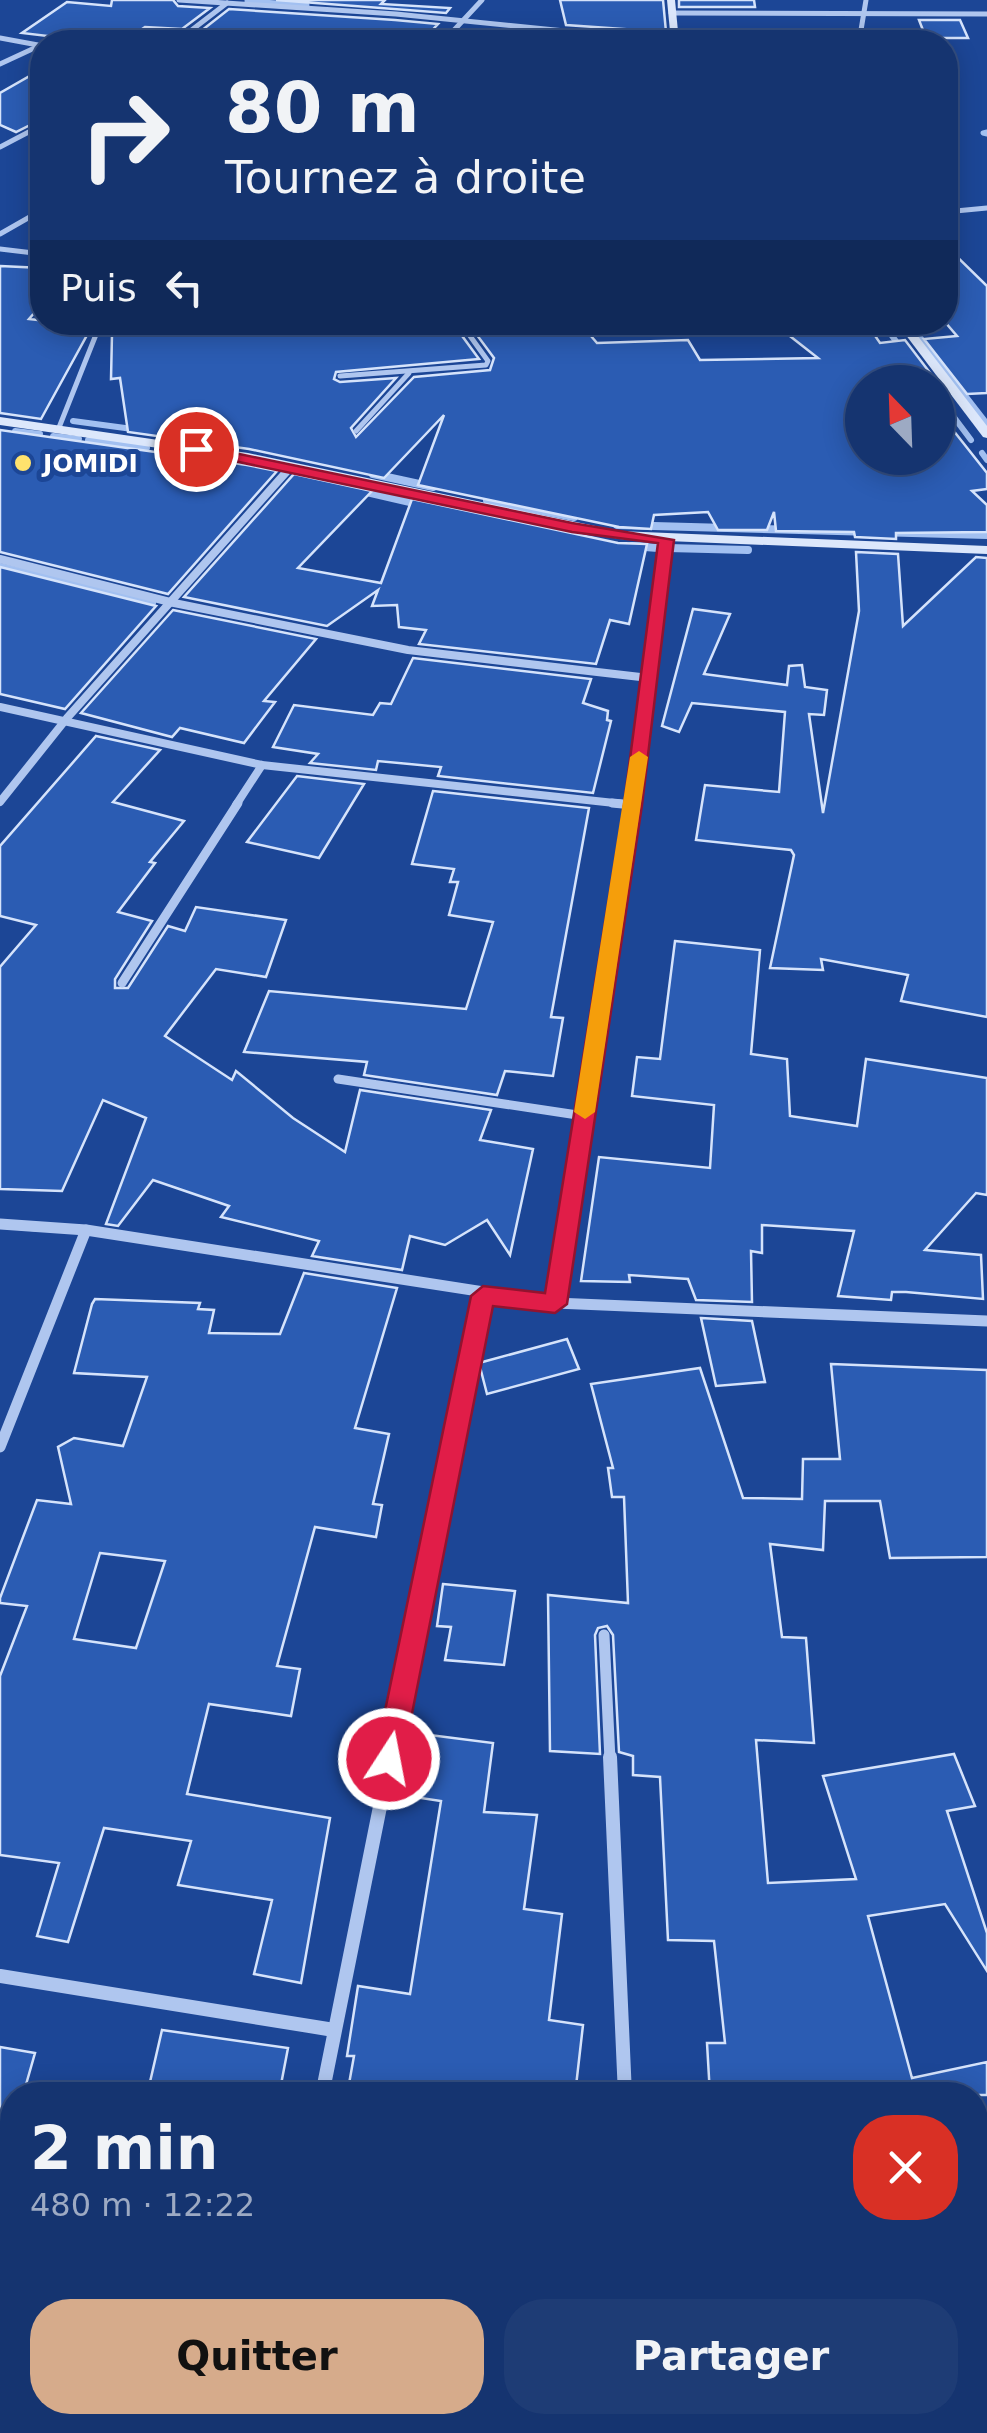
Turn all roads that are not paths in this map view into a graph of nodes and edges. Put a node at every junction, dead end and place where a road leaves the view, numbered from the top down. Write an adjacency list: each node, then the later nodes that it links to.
1 (179, 0): 5 (street)
2 (482, 0): 9 (street)
3 (671, 0): 6 (main road)
4 (866, 0): 8 (street)
5 (228, 2): 9 (street); 10 (street)
6 (670, 13): 8 (street); 13 (main road)
7 (987, 14): 8 (street)
8 (864, 16): 14 (street)
9 (465, 22): 11 (street); 12 (street)
10 (192, 30)
11 (456, 30)
12 (549, 30)
13 (673, 30)
14 (861, 30)
15 (0, 38): 16 (street)
16 (30, 43)
17 (30, 50): 18 (street)
18 (0, 64)
19 (30, 131): 20 (street)
20 (0, 147)
21 (987, 208): 22 (street)
22 (958, 210)
23 (30, 217): 24 (street)
24 (0, 234)
25 (0, 250): 26 (street)
26 (30, 253)
27 (96, 335): 33 (street)
28 (469, 335): 30 (street)
29 (911, 335): 35 (main road)
30 (410, 372): 31 (street); 34 (street)
31 (340, 376)
32 (0, 421): 33 (main road)
33 (58, 430): 36 (main road)
34 (356, 431)
35 (987, 434)
36 (290, 468): 37 (main road); 40 (street)
37 (666, 540): 38 (main road); 41 (street)
38 (987, 550)
39 (0, 559): 40 (street)
40 (174, 603): 41 (street); 43 (street)
41 (649, 678): 46 (street)
42 (0, 706): 43 (street)
43 (67, 718): 44 (street); 45 (street)
44 (262, 765): 46 (street); 47 (street)
45 (0, 802)
46 (633, 805): 49 (street)
47 (122, 983)
48 (338, 1079): 49 (street)
49 (584, 1116): 53 (street)
50 (0, 1224): 51 (street)
51 (86, 1230): 52 (street); 55 (street)
52 (483, 1296): 53 (street); 58 (street)
53 (555, 1304): 54 (street)
54 (987, 1321)
55 (0, 1448)
56 (604, 1635): 60 (street)
57 (0, 1976): 58 (street)
58 (334, 2030): 59 (street)
59 (324, 2082)
60 (624, 2082)

